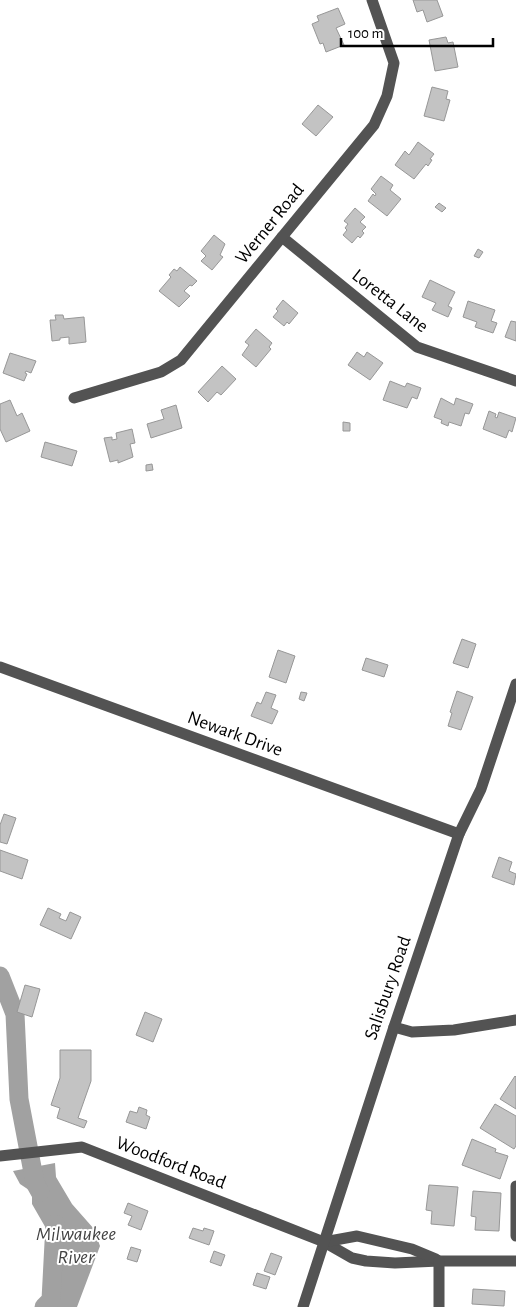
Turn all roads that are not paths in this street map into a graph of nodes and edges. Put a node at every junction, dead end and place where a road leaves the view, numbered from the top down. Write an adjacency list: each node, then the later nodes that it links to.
1 (372, 0): 2 (street, Werner Road)
2 (282, 237): 3 (street, Loretta Lane); 4 (street, Werner Road)
3 (516, 381)
4 (74, 398)
5 (0, 667): 7 (street, Newark Drive)
6 (516, 684): 7 (street, Salisbury Road)
7 (459, 834): 9 (street, Salisbury Road)
8 (516, 1020): 9 (street)
9 (394, 1027): 13 (street, Salisbury Road)
10 (0, 1156): 13 (street, Woodford Road)
11 (516, 1186): 12 (street)
12 (516, 1236)
13 (324, 1242): 14 (street, Woodford Road); 14 (street, Woodford Road); 16 (street, Salisbury Road)
14 (440, 1261): 15 (street, Woodford Road); 17 (street)
15 (516, 1261)
16 (303, 1307)
17 (439, 1307)

